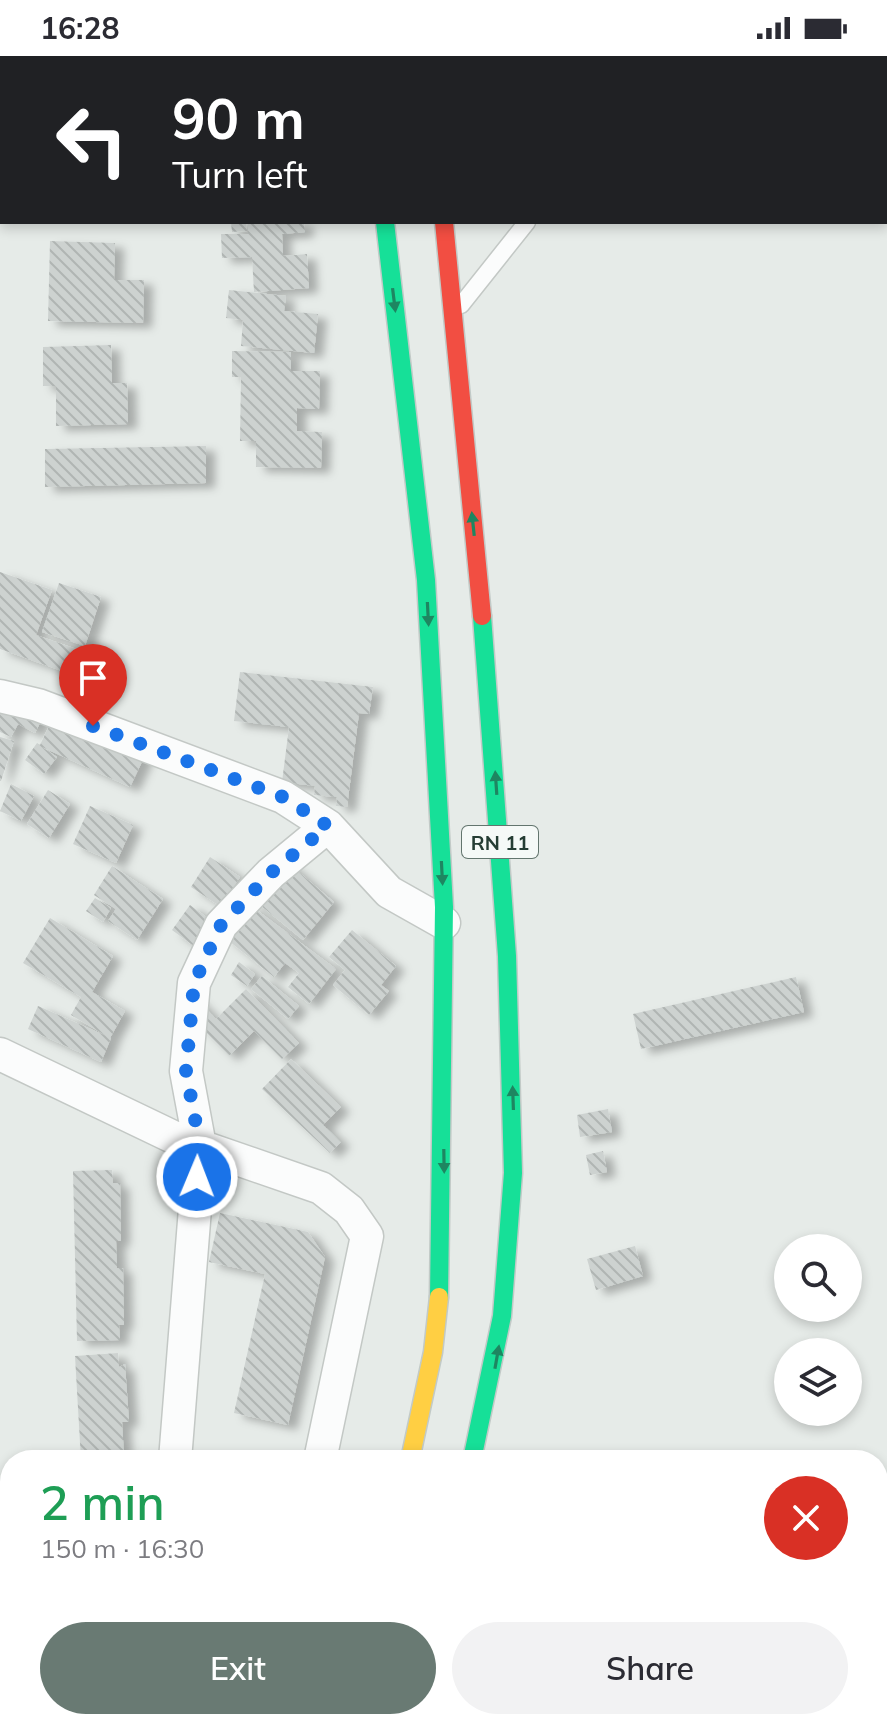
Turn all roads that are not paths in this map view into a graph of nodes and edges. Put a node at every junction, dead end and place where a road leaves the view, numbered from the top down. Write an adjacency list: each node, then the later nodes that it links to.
1 (385, 224): 7 (highway, RN 11, one-way to 7)
2 (444, 224): 4 (highway, RN 11)
3 (525, 224): 4 (lane)
4 (452, 316): 13 (highway, RN 11, one-way to 4)
5 (0, 696): 6 (street)
6 (328, 826): 7 (street); 9 (street)
7 (444, 923): 12 (highway, RN 11, one-way to 12)
8 (0, 1054): 9 (street)
9 (200, 1146): 10 (street); 11 (street)
10 (176, 1450)
11 (322, 1450)
12 (412, 1450)
13 (475, 1450)

